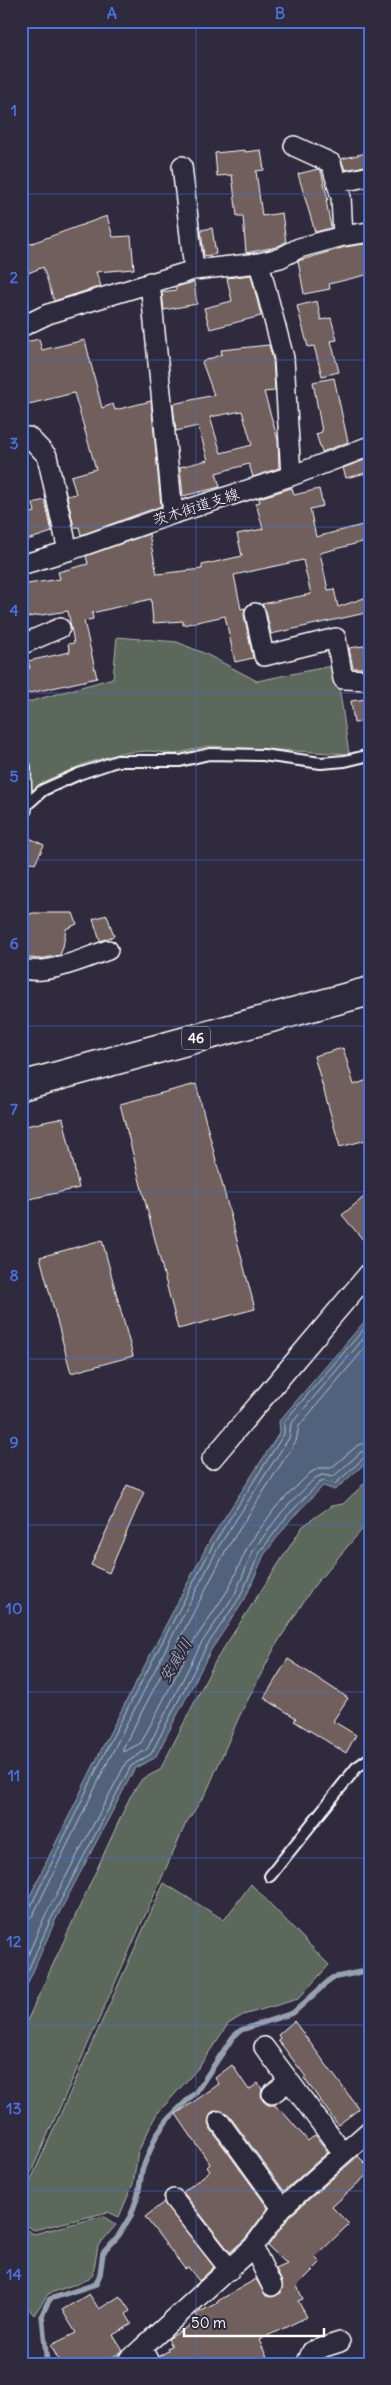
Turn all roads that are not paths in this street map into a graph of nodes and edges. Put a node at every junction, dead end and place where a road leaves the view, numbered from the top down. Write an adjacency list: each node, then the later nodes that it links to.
1 (294, 146): 4 (street)
2 (182, 166): 8 (street)
3 (370, 176): 4 (street)
4 (337, 183): 6 (street)
5 (370, 232): 6 (street)
6 (343, 236): 7 (street)
7 (259, 263): 8 (street); 13 (street)
8 (194, 270): 9 (street)
9 (150, 282): 10 (street); 14 (street)
10 (21, 327)
11 (21, 440): 15 (street)
12 (370, 446): 13 (street, 茨木街道支線)
13 (291, 476): 14 (street, 茨木街道支線)
14 (173, 514): 15 (street, 茨木街道支線)
15 (68, 552): 16 (street, 茨木街道支線)
16 (21, 565)
17 (255, 613): 20 (street)
18 (60, 628): 19 (street)
19 (21, 645)
20 (370, 680)
21 (370, 755): 23 (lane)
22 (21, 768): 23 (street)
23 (22, 809)
24 (108, 950): 25 (street)
25 (21, 968)
26 (370, 991): 27 (main road, 46)
27 (21, 1086)
28 (370, 1272): 29 (street)
29 (212, 1459)
30 (370, 1758): 31 (lane)
31 (270, 1876)
32 (264, 2047): 33 (street)
33 (289, 2081): 34 (street); 37 (street)
34 (272, 2094)
35 (219, 2121): 39 (street)
36 (370, 2130): 37 (street)
37 (343, 2153): 39 (street)
38 (174, 2198): 41 (street)
39 (282, 2208): 40 (street)
40 (253, 2248): 41 (street); 42 (street)
41 (230, 2270): 44 (street)
42 (272, 2286)
43 (340, 2342): 46 (street)
44 (146, 2356): 45 (street)
45 (125, 2364)
46 (306, 2364)

